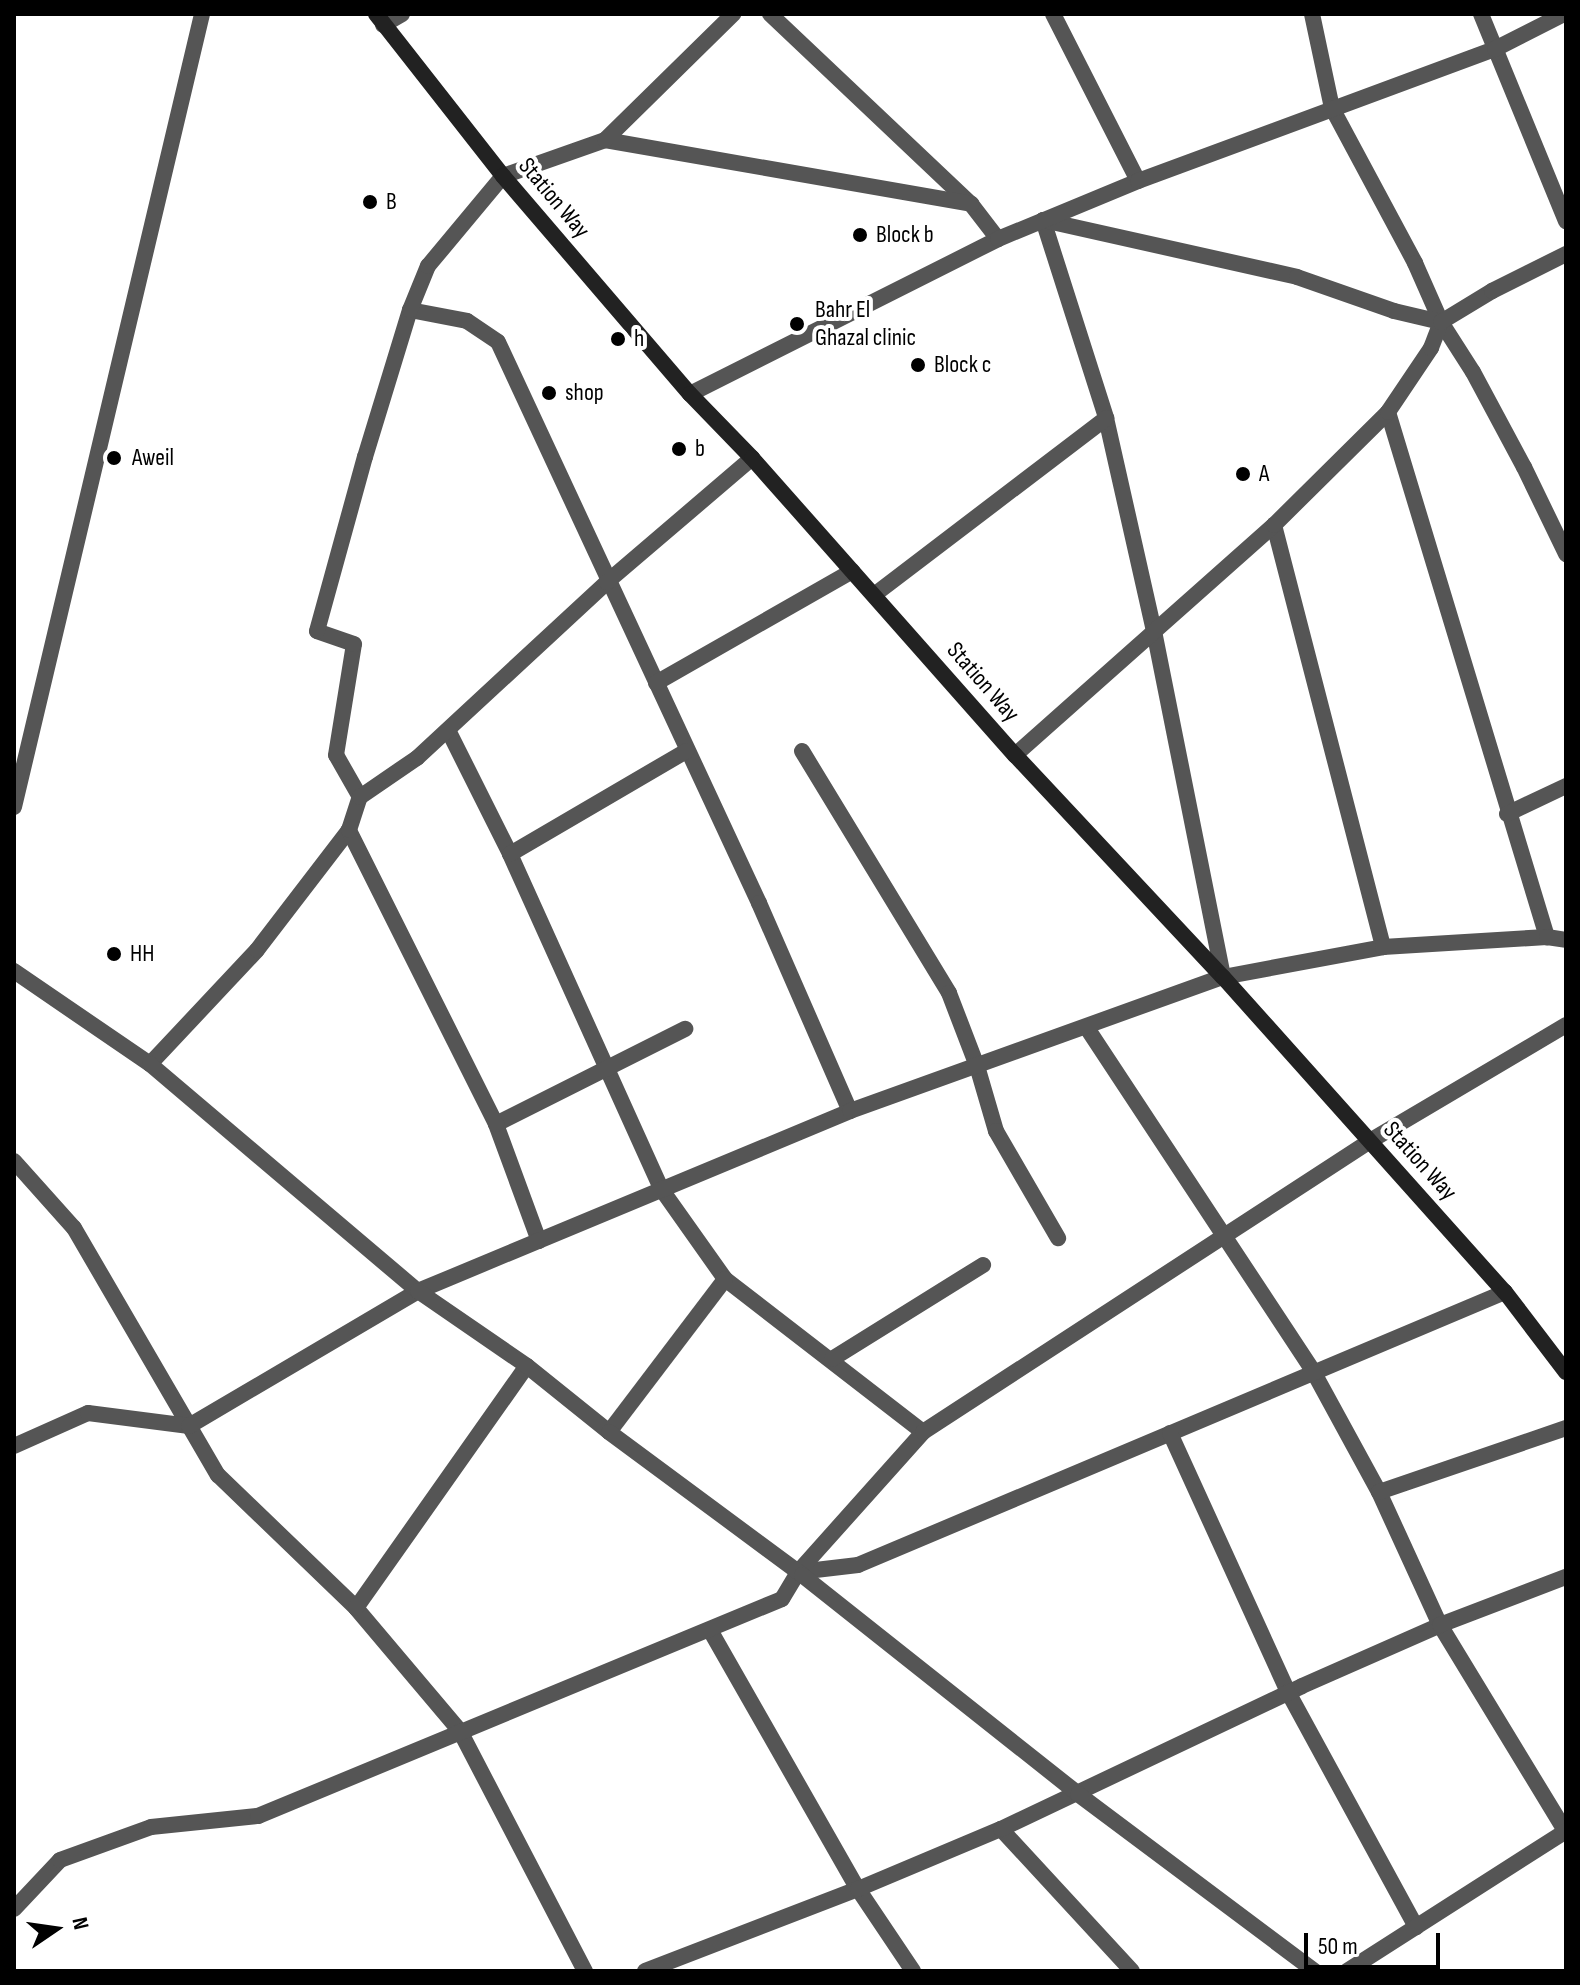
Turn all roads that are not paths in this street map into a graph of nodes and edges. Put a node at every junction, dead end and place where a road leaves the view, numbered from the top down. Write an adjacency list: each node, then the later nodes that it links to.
1 (202, 14): 39 (street)
2 (402, 14): 9 (street)
3 (733, 14): 12 (street)
4 (770, 14): 15 (street)
5 (1053, 14): 14 (street)
6 (1312, 14): 11 (street)
7 (1481, 14): 10 (street)
8 (1564, 14): 10 (street)
9 (379, 19): 13 (main road, Station Way)
10 (1495, 49): 11 (street); 16 (street)
11 (1332, 108): 14 (street); 21 (street)
12 (605, 140): 13 (street); 15 (street)
13 (503, 176): 20 (street); 22 (main road, Station Way)
14 (1138, 181): 17 (street)
15 (971, 204): 18 (street)
16 (1565, 214)
17 (1043, 220): 18 (street); 21 (street); 24 (street)
18 (998, 239): 22 (street)
19 (1566, 254): 21 (street)
20 (410, 310): 29 (street); 38 (street)
21 (1441, 322): 23 (street); 27 (street)
22 (690, 394): 25 (main road, Station Way)
23 (1388, 412): 26 (street); 40 (street)
24 (1106, 418): 30 (street); 31 (street)
25 (752, 458): 28 (main road, Station Way); 29 (street)
26 (1274, 525): 31 (street); 45 (street)
27 (1566, 554)
28 (852, 571): 30 (main road, Station Way); 32 (street)
29 (607, 582): 32 (street); 33 (street)
30 (874, 595): 36 (main road, Station Way)
31 (1154, 631): 36 (street); 47 (street)
32 (656, 683): 34 (street)
33 (448, 730): 38 (street); 42 (street)
34 (686, 751): 42 (street); 54 (street)
35 (802, 751): 52 (street)
36 (1015, 755): 47 (main road, Station Way)
37 (1566, 786): 40 (street)
38 (360, 797): 41 (street)
39 (14, 807)
40 (1507, 814): 43 (street)
41 (349, 830): 51 (street); 55 (street)
42 (510, 854): 53 (street)
43 (1547, 937): 44 (street); 45 (street)
44 (1566, 940)
45 (1383, 947): 47 (street)
46 (14, 971): 51 (street)
47 (1223, 977): 49 (street); 56 (main road, Station Way)
48 (1566, 1025): 56 (street)
49 (1087, 1028): 52 (street); 59 (street)
50 (685, 1029): 53 (street)
51 (150, 1064): 64 (street)
52 (977, 1066): 54 (street); 60 (street)
53 (609, 1068): 55 (street); 58 (street)
54 (850, 1111): 58 (street)
55 (496, 1124): 61 (street)
56 (1370, 1141): 59 (street); 65 (main road, Station Way)
57 (14, 1161): 70 (street)
58 (662, 1190): 61 (street); 63 (street)
59 (1223, 1235): 68 (street); 73 (street)
60 (1058, 1238)
61 (539, 1241): 64 (street)
62 (983, 1265): 66 (street)
63 (725, 1279): 66 (street); 72 (street)
64 (418, 1291): 67 (street); 70 (street)
65 (1505, 1292): 68 (street); 69 (main road, Station Way)
66 (832, 1359): 73 (street)
67 (527, 1366): 72 (street); 79 (street)
68 (1313, 1371): 74 (street); 76 (street)
69 (1566, 1372)
70 (189, 1426): 75 (street); 79 (street)
71 (1566, 1428): 76 (street)
72 (609, 1432): 77 (street)
73 (923, 1432): 77 (street)
74 (1170, 1433): 77 (street); 82 (street)
75 (14, 1446)
76 (1379, 1492): 80 (street)
77 (798, 1572): 81 (street); 84 (street)
78 (1566, 1577): 80 (street)
79 (356, 1608): 83 (street)
80 (1440, 1625): 82 (street); 86 (street)
81 (710, 1630): 83 (street); 87 (street)
82 (1288, 1692): 84 (street); 89 (street)
83 (460, 1731): 88 (street); 90 (street)
84 (1078, 1794): 85 (street); 94 (street)
85 (1001, 1829): 87 (street); 93 (street)
86 (1566, 1831): 89 (street)
87 (858, 1889): 91 (street); 92 (street)
88 (14, 1909)
89 (1416, 1927): 95 (street)
90 (585, 1971)
91 (645, 1971)
92 (913, 1971)
93 (1132, 1971)
94 (1315, 1971)
95 (1347, 1971)

